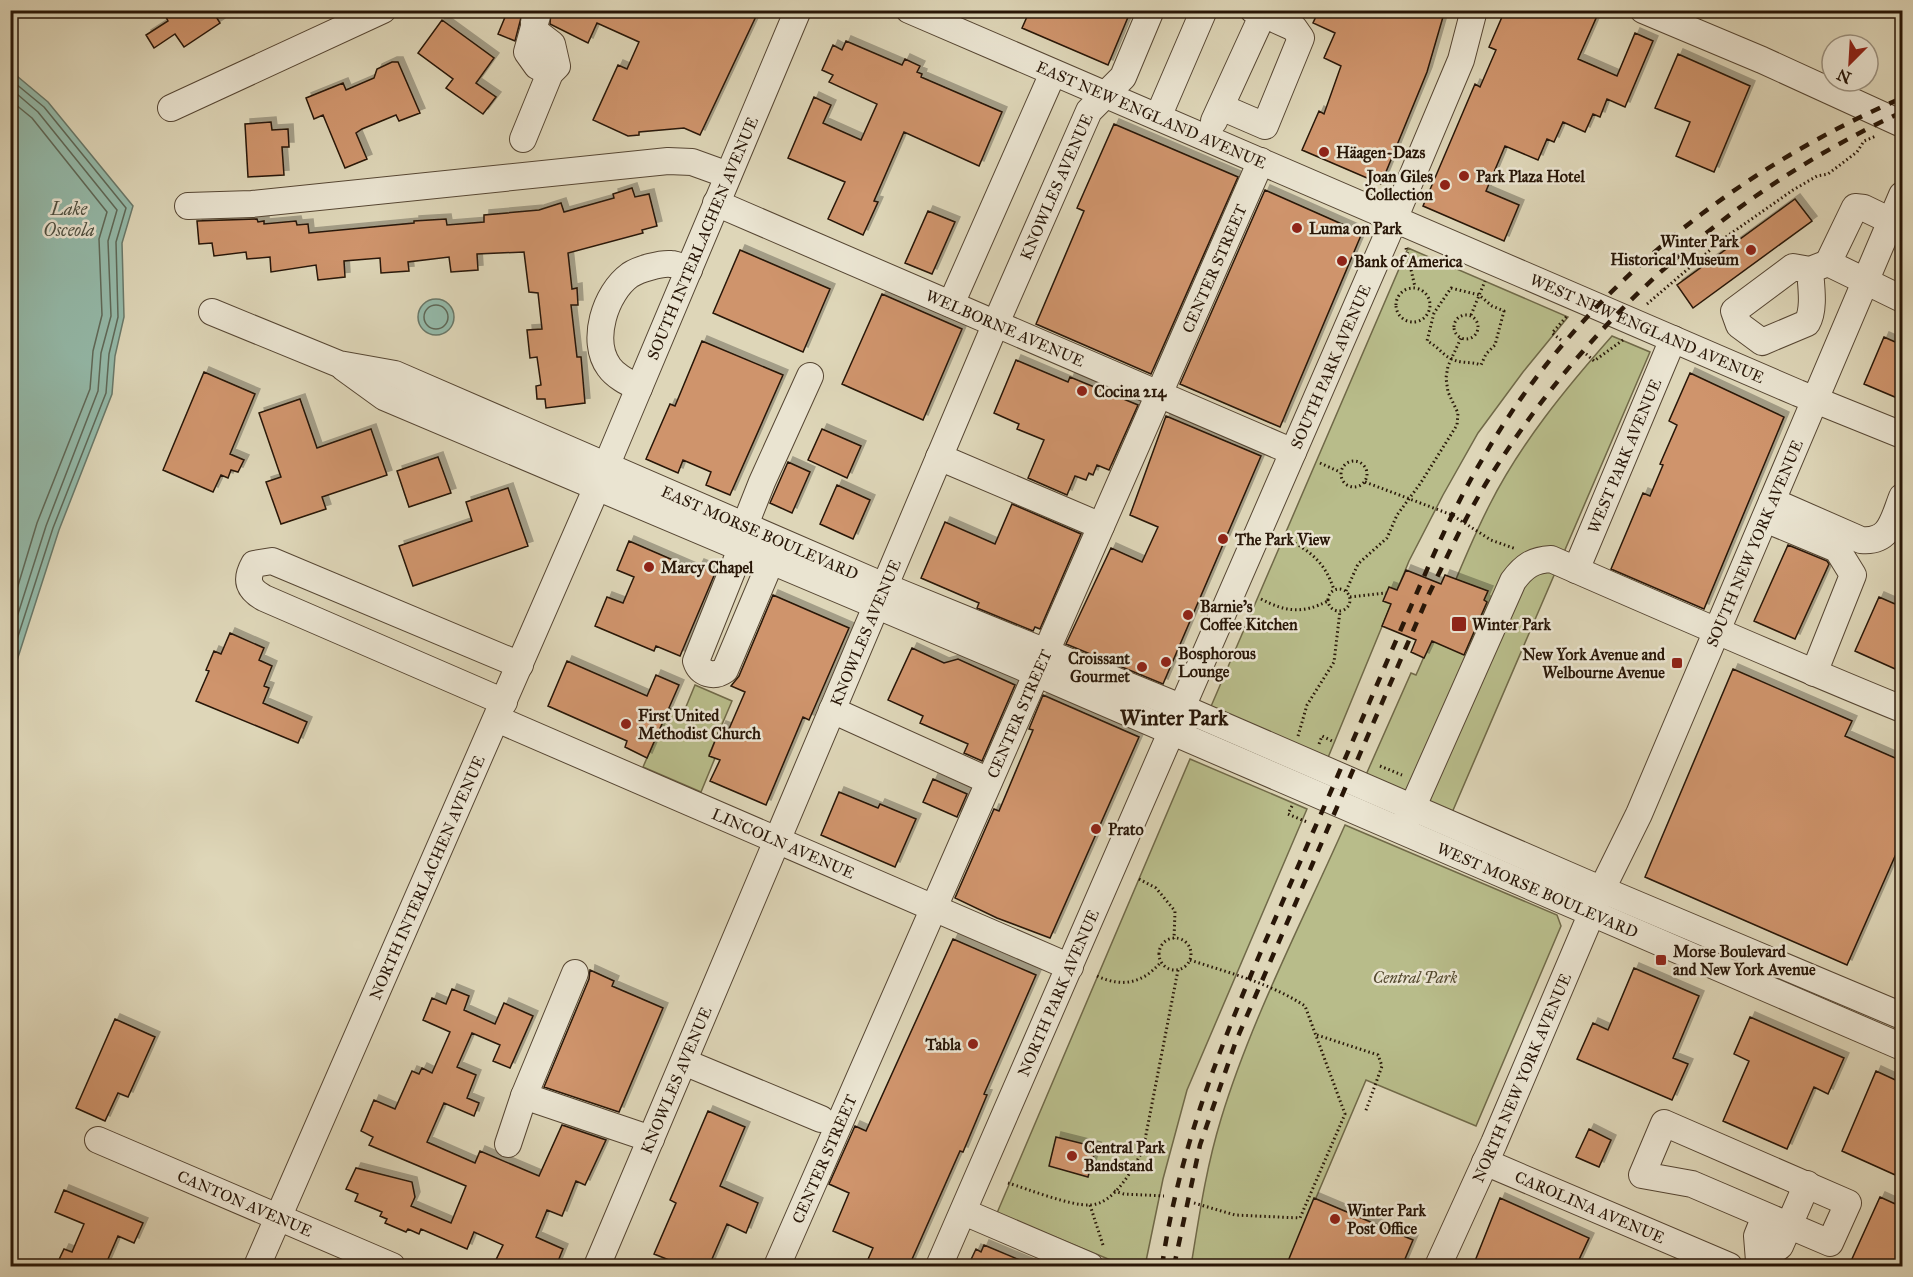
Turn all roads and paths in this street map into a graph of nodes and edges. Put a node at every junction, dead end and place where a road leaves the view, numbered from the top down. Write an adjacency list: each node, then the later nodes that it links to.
1 (383, 10): 15 (street)
2 (798, 10): 21 (street, SOUTH INTERLACHEN AVENUE)
3 (1151, 10): 13 (street, KNOWLES AVENUE)
4 (1204, 10): 16 (street)
5 (1292, 10): 6 (street)
6 (1304, 10)
7 (1474, 10): 25 (street, SOUTH PARK AVENUE)
8 (1643, 10): 17 (street)
9 (921, 13): 12 (street, EAST NEW ENGLAND AVENUE)
10 (1258, 13): 14 (street); 14 (street)
11 (536, 16): 19 (street)
12 (1053, 72): 13 (street, EAST NEW ENGLAND AVENUE); 33 (street)
13 (1105, 95): 16 (street, EAST NEW ENGLAND AVENUE); 39 (street, KNOWLES AVENUE)
14 (1221, 107): 18 (street)
15 (171, 108)
16 (1158, 117): 18 (street, EAST NEW ENGLAND AVENUE)
17 (1892, 129): 34 (path)
18 (1207, 138): 20 (street, EAST NEW ENGLAND AVENUE)
19 (523, 140)
20 (1261, 161): 25 (street, EAST NEW ENGLAND AVENUE); 51 (street, CENTER STREET)
21 (728, 176): 23 (street, SOUTH INTERLACHEN AVENUE); 24 (street)
22 (1902, 195): 26 (street, SOUTH NEW YORK AVENUE)
23 (717, 203): 28 (street, SOUTH INTERLACHEN AVENUE); 33 (street, WELBORNE AVENUE)
24 (188, 206)
25 (1394, 219): 43 (street, WEST NEW ENGLAND AVENUE); 54 (street, SOUTH PARK AVENUE)
26 (1892, 221): 27 (street); 30 (street, SOUTH NEW YORK AVENUE)
27 (1819, 267): 30 (street); 40 (street); 40 (street)
28 (689, 270): 50 (street, SOUTH INTERLACHEN AVENUE); 50 (street)
29 (1489, 273): 31 (path)
30 (1865, 283): 32 (street); 52 (street, SOUTH NEW YORK AVENUE)
31 (1479, 295): 36 (path); 38 (path); 46 (path)
32 (1902, 299)
33 (951, 304): 39 (street, WELBORNE AVENUE)
34 (1644, 308)
35 (213, 312): 48 (street, EAST MORSE BOULEVARD)
36 (1432, 312): 36 (path); 46 (path)
37 (1568, 314): 44 (path)
38 (1471, 315): 41 (path); 41 (path)
39 (996, 323): 51 (street, WELBORNE AVENUE); 55 (street, KNOWLES AVENUE)
40 (1739, 326): 47 (street)
41 (1461, 338): 46 (path)
42 (1625, 339): 45 (path)
43 (1673, 339): 47 (street, WEST NEW ENGLAND AVENUE); 69 (street, WEST PARK AVENUE)
44 (1561, 340)
45 (1586, 354)
46 (1452, 359): 62 (path)
47 (1722, 361): 52 (street, WEST NEW ENGLAND AVENUE)
48 (339, 364): 57 (street, EAST MORSE BOULEVARD); 60 (street, EAST MORSE BOULEVARD)
49 (810, 376): 65 (street)
50 (639, 388): 57 (street, SOUTH INTERLACHEN AVENUE)
51 (1160, 394): 54 (street, WELBORNE AVENUE); 64 (street, CENTER STREET)
52 (1816, 399): 53 (street, WEST NEW ENGLAND AVENUE); 63 (street, SOUTH NEW YORK AVENUE)
53 (1902, 435)
54 (1293, 452): 85 (street, SOUTH PARK AVENUE)
55 (939, 457): 64 (street); 73 (street, KNOWLES AVENUE)
56 (1320, 463): 58 (path)
57 (607, 464): 60 (street, SOUTH INTERLACHEN AVENUE); 65 (street, EAST MORSE BOULEVARD)
58 (1341, 472): 59 (path); 59 (path)
59 (1365, 482): 62 (path)
60 (597, 488): 65 (street, EAST MORSE BOULEVARD); 80 (street, NORTH INTERLACHEN AVENUE)
61 (1902, 497): 63 (street)
62 (1409, 499): 67 (path); 71 (path)
63 (1769, 510): 78 (street, SOUTH NEW YORK AVENUE); 81 (street)
64 (1101, 526): 79 (street, CENTER STREET)
65 (743, 537): 68 (street, EAST MORSE BOULEVARD); 68 (street); 73 (street, EAST MORSE BOULEVARD)
66 (1287, 539): 70 (path)
67 (1525, 552)
68 (771, 561): 73 (street, EAST MORSE BOULEVARD)
69 (1576, 570): 78 (street); 93 (street)
70 (1334, 590): 71 (path); 76 (path)
71 (1346, 591): 74 (path)
72 (1386, 593): 74 (path)
73 (880, 596): 79 (street, EAST MORSE BOULEVARD); 84 (street, KNOWLES AVENUE)
74 (1350, 597): 77 (path)
75 (1261, 599): 76 (path)
76 (1328, 601): 77 (path)
77 (1340, 611): 87 (path)
78 (1717, 631): 81 (street); 100 (street, SOUTH NEW YORK AVENUE)
79 (1040, 663): 85 (street, EAST MORSE BOULEVARD); 91 (street, CENTER STREET)
80 (520, 665): 83 (street, NORTH INTERLACHEN AVENUE); 83 (street, LINCOLN AVENUE)
81 (1814, 673): 82 (street)
82 (1902, 709)
83 (500, 710): 97 (street, LINCOLN AVENUE); 129 (street, NORTH INTERLACHEN AVENUE)
84 (832, 710): 91 (street); 97 (street, KNOWLES AVENUE)
85 (1178, 720): 93 (street, WEST MORSE BOULEVARD); 95 (street, WEST MORSE BOULEVARD); 106 (street, NORTH PARK AVENUE)
86 (1334, 742): 88 (path)
87 (1296, 744)
88 (1315, 752)
89 (1380, 766): 90 (path)
90 (1401, 775)
91 (989, 781): 101 (street, CENTER STREET)
92 (1294, 801): 94 (path)
93 (1413, 808): 95 (street); 96 (street, WEST MORSE BOULEVARD)
94 (1307, 822)
95 (1402, 831): 98 (street, WEST MORSE BOULEVARD)
96 (1467, 832): 98 (street); 100 (street, WEST MORSE BOULEVARD)
97 (778, 841): 101 (street, LINCOLN AVENUE); 113 (street, KNOWLES AVENUE)
98 (1457, 856): 102 (street, WEST MORSE BOULEVARD)
99 (1138, 879): 103 (path)
100 (1602, 889): 102 (street, NORTH NEW YORK AVENUE); 110 (street, WEST MORSE BOULEVARD)
101 (934, 909): 106 (street, LINCOLN AVENUE); 136 (street, CENTER STREET)
102 (1591, 914): 112 (street, WEST MORSE BOULEVARD); 120 (street, NORTH NEW YORK AVENUE)
103 (1174, 939): 104 (path); 105 (path)
104 (1190, 960): 107 (path); 111 (path)
105 (1161, 962): 107 (path); 109 (path)
106 (1070, 967): 127 (street, NORTH PARK AVENUE)
107 (1178, 970): 123 (path)
108 (575, 973): 114 (street)
109 (1097, 976)
110 (1902, 1016)
111 (1317, 1035): 115 (path); 125 (path)
112 (1902, 1047)
113 (684, 1062): 116 (street); 117 (street, KNOWLES AVENUE)
114 (524, 1096): 117 (street); 119 (street)
115 (1365, 1113)
116 (821, 1119)
117 (651, 1139): 135 (street, KNOWLES AVENUE)
118 (98, 1140): 129 (street, CANTON AVENUE)
119 (508, 1144)
120 (1485, 1162): 138 (street, NORTH NEW YORK AVENUE); 139 (street, CAROLINA AVENUE)
121 (1008, 1183): 126 (path)
122 (1807, 1184): 128 (street); 130 (street); 130 (street)
123 (1114, 1191): 124 (path); 126 (path)
124 (1164, 1196)
125 (1194, 1203)
126 (1090, 1205): 131 (path)
127 (964, 1212): 131 (street); 137 (street, NORTH PARK AVENUE)
128 (1766, 1216): 130 (street); 133 (street)
129 (278, 1219): 132 (street, CANTON AVENUE); 134 (street, NORTH INTERLACHEN AVENUE)
130 (1789, 1226): 133 (street)
131 (1096, 1256)
132 (380, 1264)
133 (1758, 1264)
134 (258, 1266)
135 (597, 1266)
136 (777, 1266)
137 (939, 1266)
138 (1438, 1266)
139 (1729, 1266)

